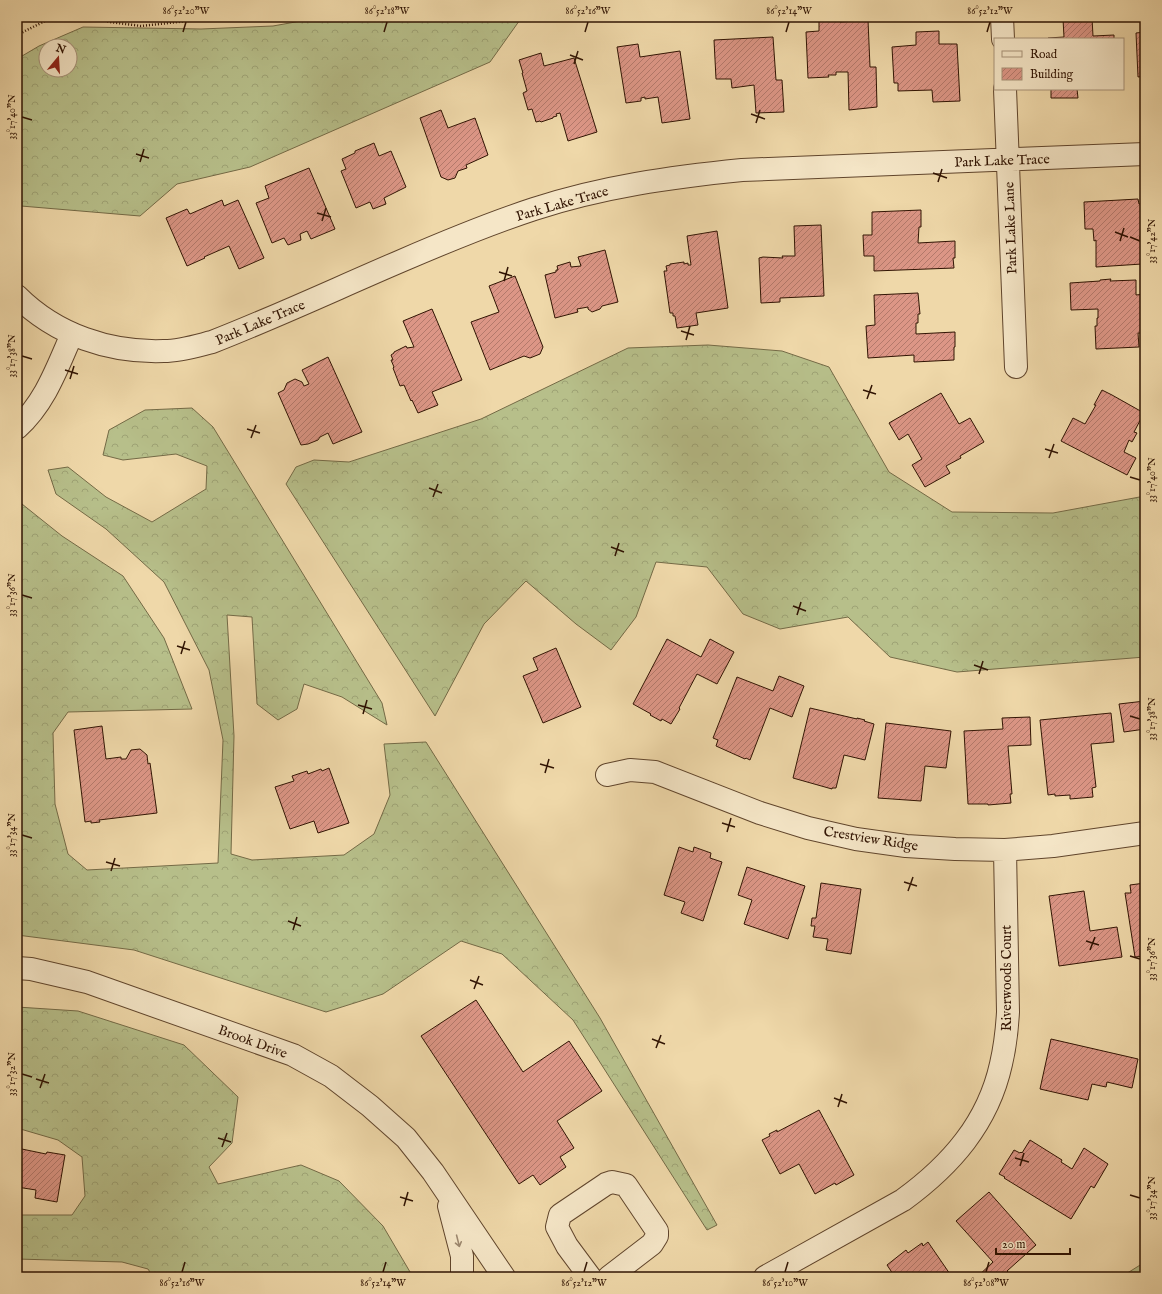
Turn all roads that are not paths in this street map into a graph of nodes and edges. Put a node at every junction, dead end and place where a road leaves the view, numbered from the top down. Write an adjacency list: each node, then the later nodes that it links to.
1 (1002, 17): 2 (street)
2 (1003, 38)
3 (1005, 90): 5 (street, Park Lake Lane)
4 (1145, 154): 5 (street, Park Lake Trace)
5 (1008, 160): 7 (street, Park Lake Trace); 8 (street, Park Lake Lane)
6 (17, 296): 7 (street, Park Lake Trace)
7 (72, 334): 9 (street)
8 (1016, 367)
9 (17, 428)
10 (607, 775): 12 (street, Crestview Ridge)
11 (1145, 833): 12 (street, Crestview Ridge)
12 (1005, 850): 19 (street, Riverwoods Court)
13 (17, 968): 14 (street, Brook Drive)
14 (445, 1189): 15 (street, Brook Drive, one-way to 15); 16 (street, Brook Drive)
15 (462, 1277)
16 (504, 1277)
17 (590, 1277): 18 (street)
18 (609, 1277)
19 (765, 1277)

